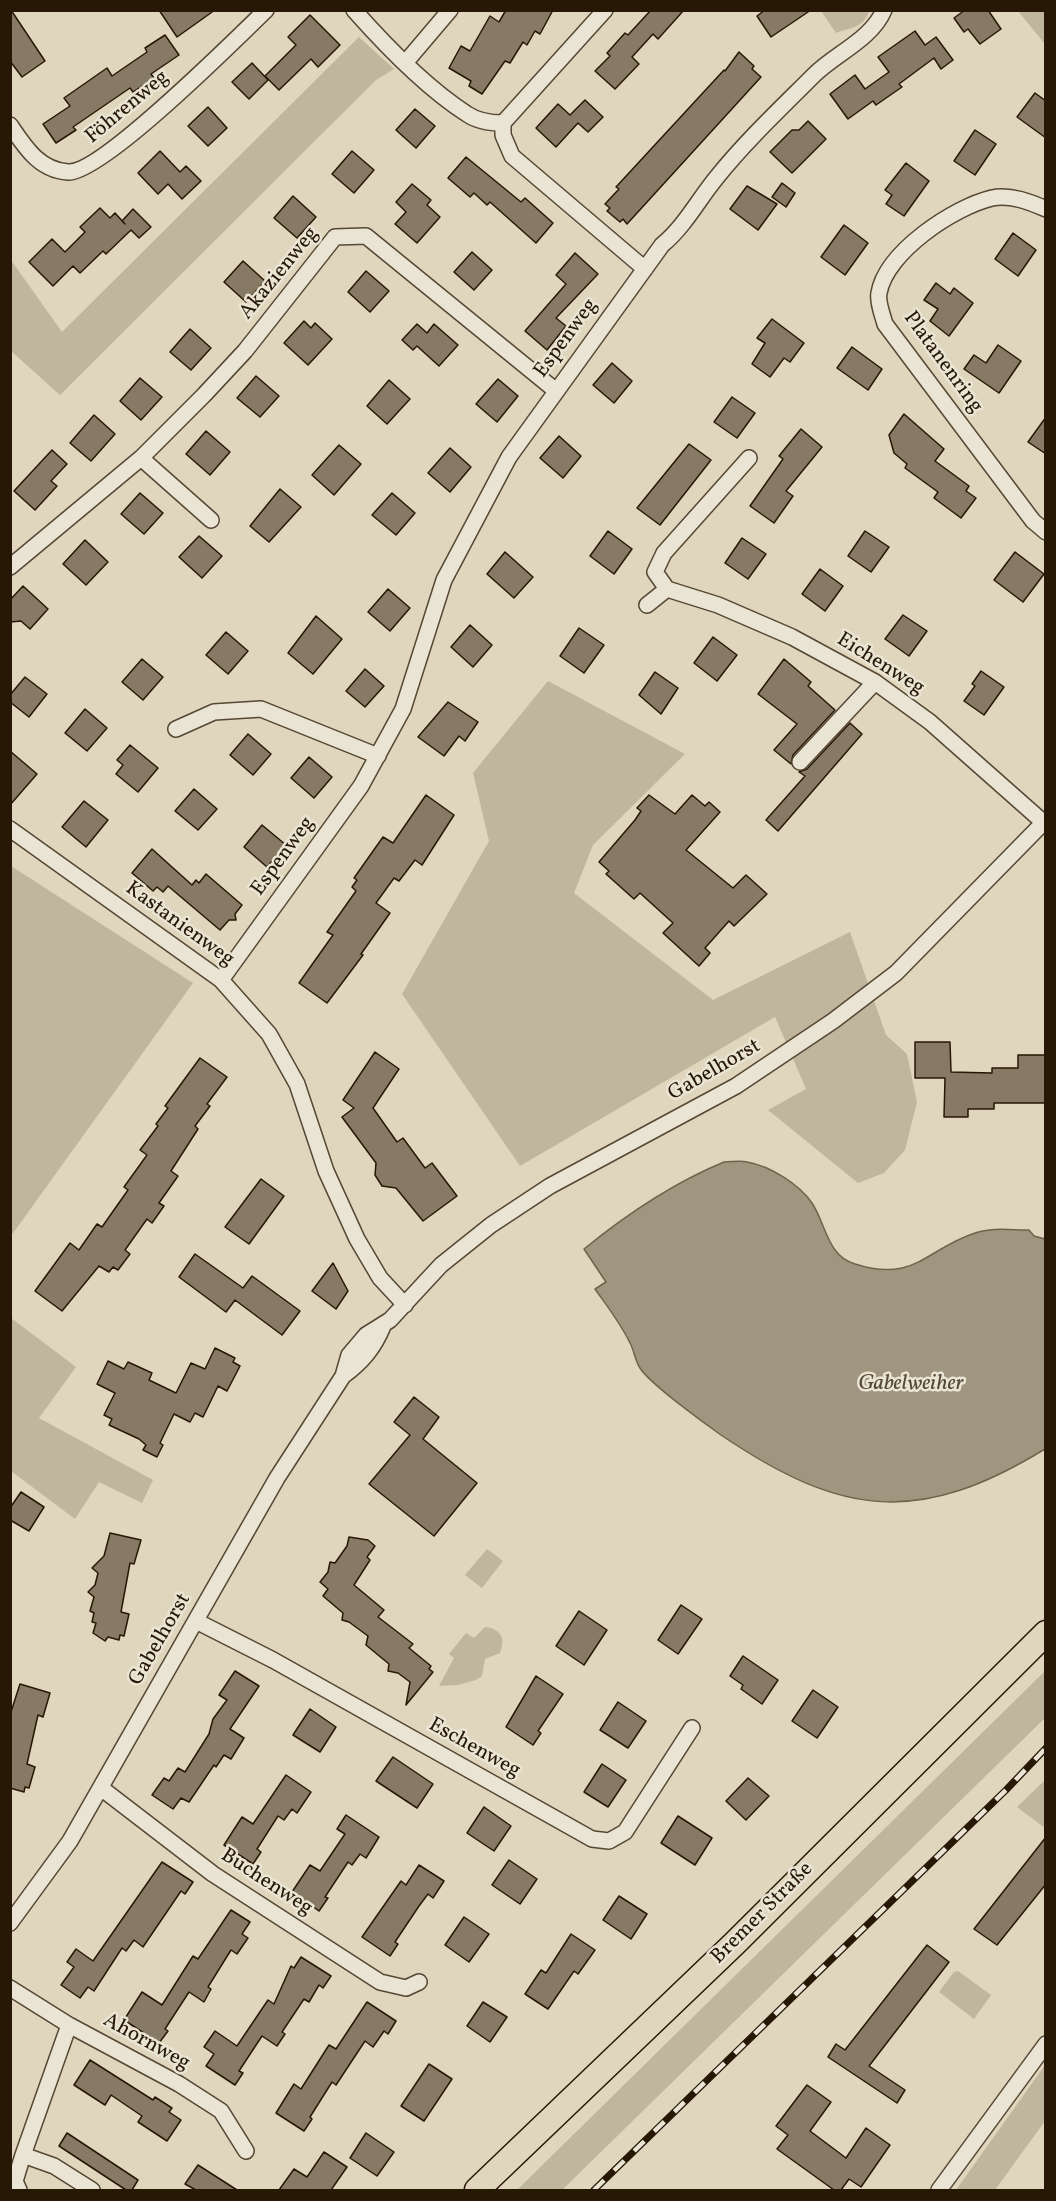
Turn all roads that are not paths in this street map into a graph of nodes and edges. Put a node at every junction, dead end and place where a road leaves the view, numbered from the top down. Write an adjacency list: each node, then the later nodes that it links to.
1 (266, 10): 8 (street, Föhrenweg)
2 (354, 10): 6 (street)
3 (450, 10): 6 (street)
4 (605, 10): 7 (street)
5 (884, 10): 10 (street, Espenweg)
6 (405, 63): 7 (street)
7 (503, 123): 10 (street)
8 (10, 125)
9 (1046, 209): 15 (street, Platanenring)
10 (645, 269): 11 (street, Espenweg)
11 (555, 390): 12 (street, Akazienweg); 21 (street, Espenweg)
12 (141, 458): 14 (street); 16 (street, Akazienweg)
13 (749, 458): 17 (street)
14 (211, 520)
15 (1046, 532)
16 (10, 567)
17 (667, 589): 18 (street); 19 (street, Eichenweg)
18 (647, 605)
19 (875, 681): 22 (street); 23 (street, Eichenweg)
20 (176, 729): 21 (street)
21 (378, 756): 25 (street, Espenweg)
22 (800, 762)
23 (1044, 821): 26 (street, Gabelhorst)
24 (10, 829): 25 (street, Kastanienweg)
25 (221, 980): 26 (street, Kastanienweg)
26 (405, 1305): 27 (street, Gabelhorst)
27 (196, 1621): 29 (street, Eschenweg); 30 (street, Gabelhorst)
28 (1046, 1633): 40 (main road, Bremer Straße)
29 (692, 1728)
30 (101, 1788): 31 (street, Gabelhorst); 32 (street, Buchenweg)
31 (10, 1923)
32 (419, 1982)
33 (10, 1988): 34 (street, Ahornweg)
34 (69, 2025): 36 (street, Ahornweg); 37 (street)
35 (1046, 2044): 41 (street)
36 (246, 2151)
37 (23, 2155): 38 (street); 39 (street)
38 (19, 2190)
39 (92, 2190)
40 (477, 2190)
41 (939, 2190)

